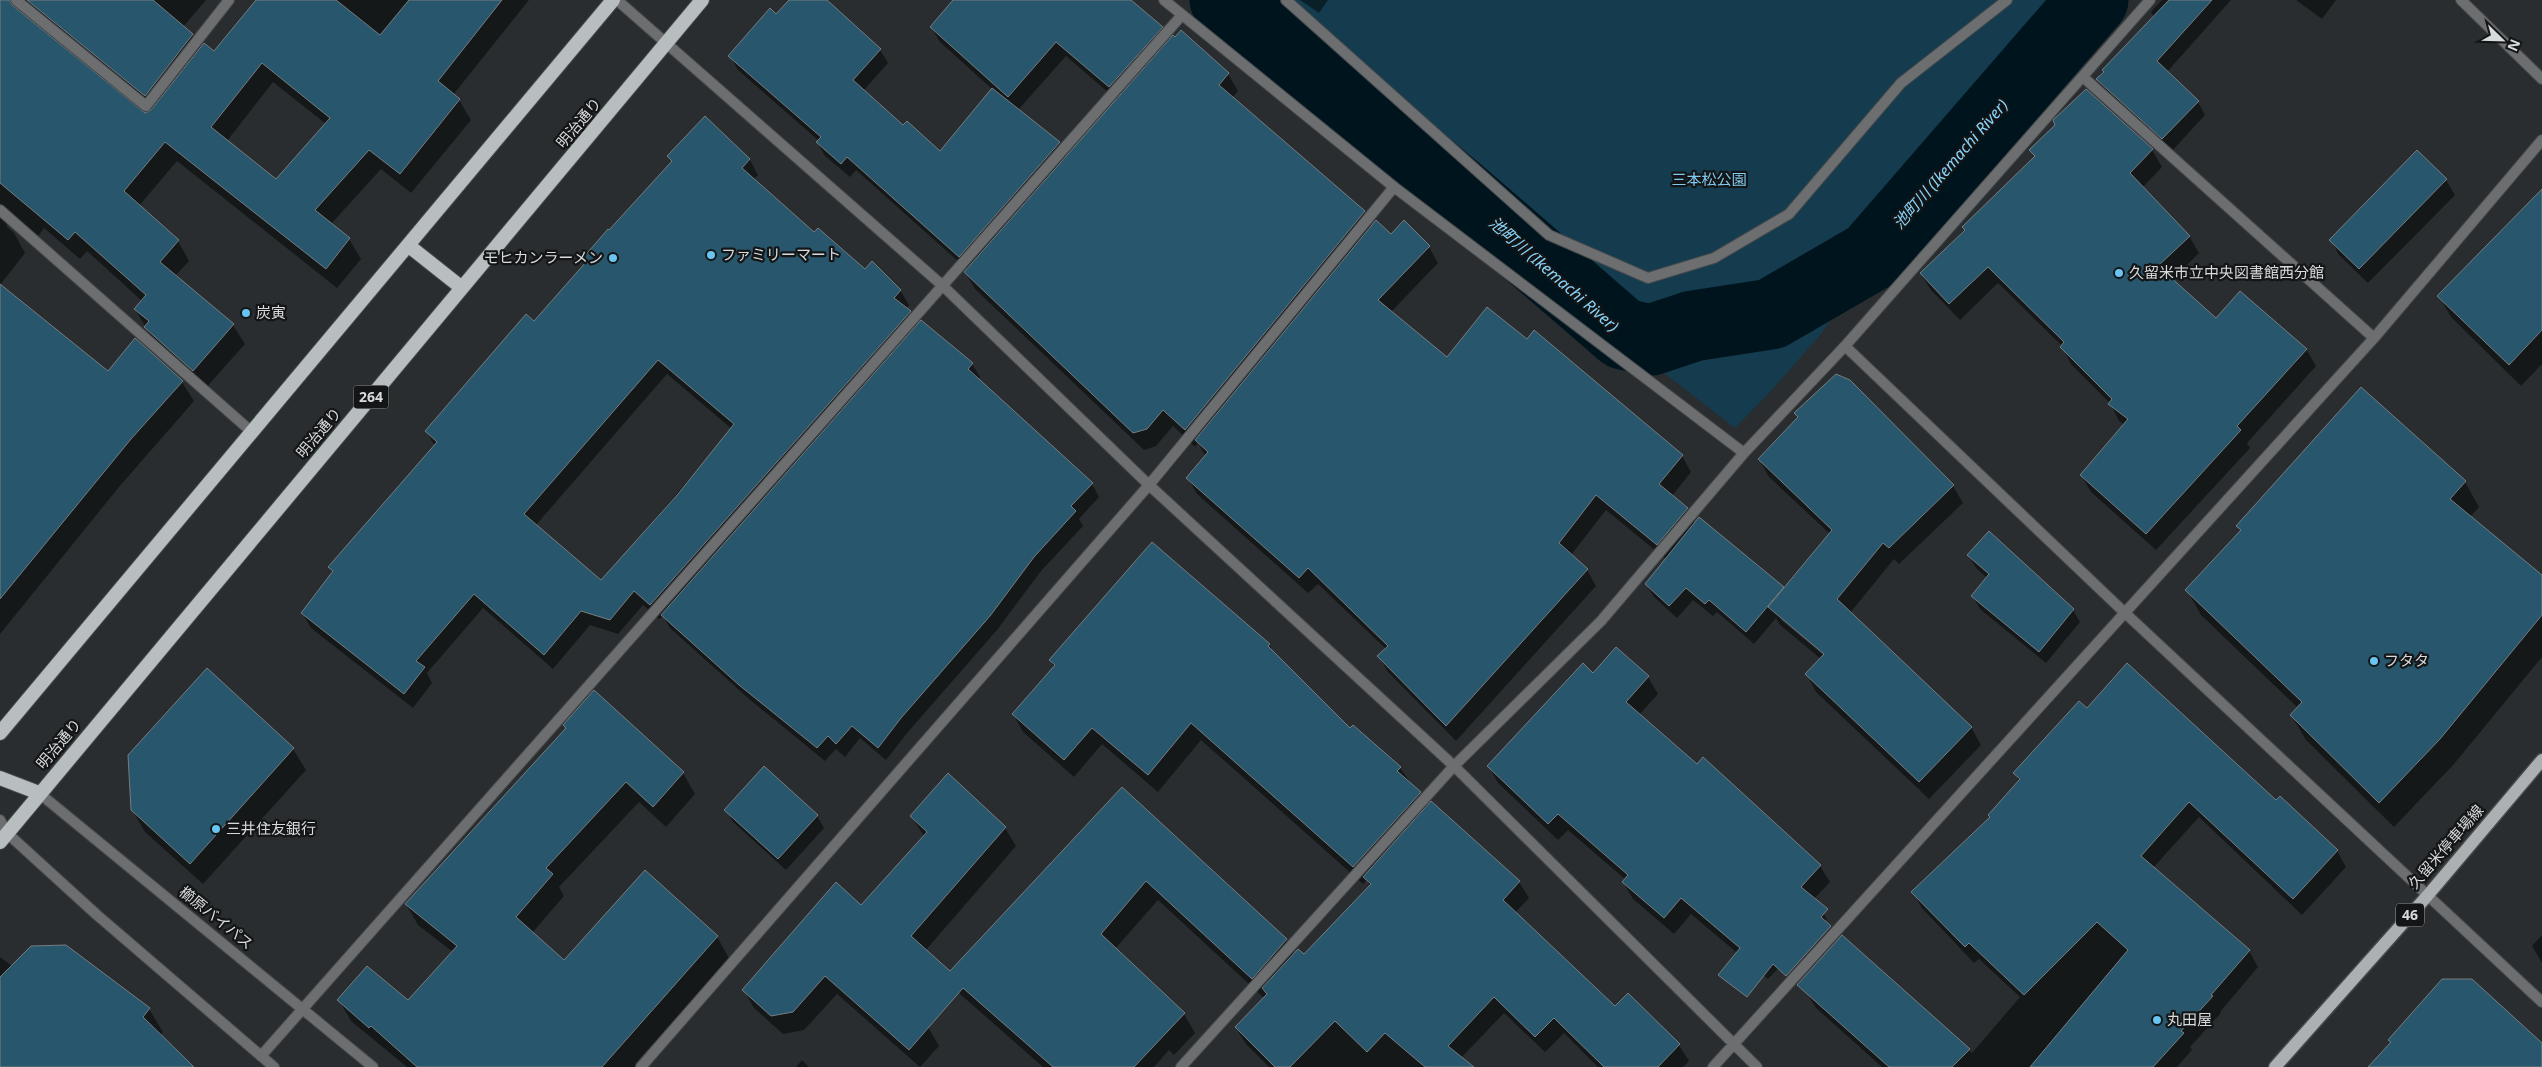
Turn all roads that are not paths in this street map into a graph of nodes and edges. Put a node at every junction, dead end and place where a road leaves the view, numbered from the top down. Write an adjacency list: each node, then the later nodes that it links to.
1 (16, 0): 2 (street)
2 (229, 0)
3 (615, 0): 11 (street); 17 (highway)
4 (702, 0): 11 (highway, 明治通り / 264)
5 (1164, 0): 10 (street)
6 (1286, 0): 7 (street)
7 (2007, 0)
8 (2150, 0): 12 (street)
9 (2462, 0): 13 (street)
10 (1182, 15): 15 (street); 18 (street)
11 (668, 42): 18 (street); 19 (highway, 明治通り / 264)
12 (2083, 77): 20 (street); 21 (street)
13 (2542, 79)
14 (2542, 140): 20 (street)
15 (1394, 187): 23 (street); 24 (street)
16 (0, 210): 22 (street)
17 (409, 246): 19 (highway); 22 (highway)
18 (943, 286): 24 (street); 35 (street)
19 (462, 288): 30 (highway, 明治通り / 264)
20 (2374, 338): 25 (street)
21 (1844, 346): 23 (street); 25 (street)
22 (253, 433): 26 (highway)
23 (1744, 453): 28 (street)
24 (1149, 485): 28 (street); 40 (street)
25 (2124, 612): 33 (street); 36 (street)
26 (0, 733)
27 (2542, 760): 33 (main road, 久留米停車場線 / 46)
28 (1454, 766): 36 (street); 41 (street)
29 (0, 778): 30 (highway)
30 (39, 793): 32 (highway, 明治通り); 35 (street, 櫛原バイパス)
31 (0, 820): 32 (street)
32 (4, 837): 37 (street)
33 (2428, 895): 34 (street); 44 (main road, 久留米停車場線 / 46)
34 (2542, 1002)
35 (303, 1008): 37 (street); 39 (street, 櫛原バイパス)
36 (1732, 1044): 42 (street); 43 (street)
37 (261, 1056): 38 (street)
38 (274, 1067)
39 (373, 1067)
40 (641, 1067)
41 (1181, 1067)
42 (1713, 1067)
43 (1757, 1067)
44 (2275, 1067)

